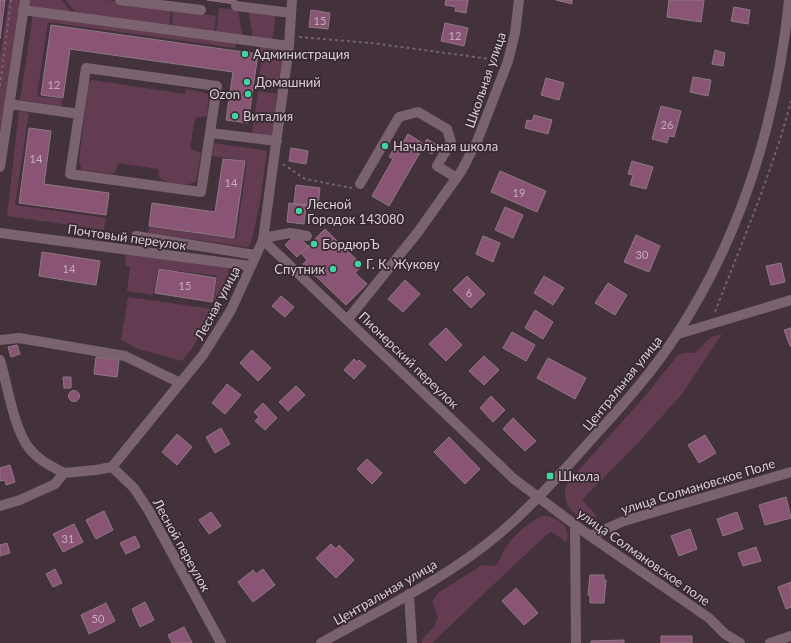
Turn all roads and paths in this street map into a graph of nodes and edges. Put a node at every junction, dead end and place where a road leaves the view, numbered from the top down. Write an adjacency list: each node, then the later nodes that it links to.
1 (11, 0): 12 (path)
2 (120, 0): 8 (street)
3 (292, 0): 9 (street, Лесная улица)
4 (519, 0): 11 (street, Школьная улица)
5 (789, 0): 31 (street, Центральная улица)
6 (24, 5): 10 (street); 14 (street)
7 (236, 6): 9 (street)
8 (201, 10)
9 (291, 13): 10 (street, Лесная улица)
10 (289, 41): 11 (path); 17 (street, Лесная улица)
11 (508, 61): 20 (street, Школьная улица)
12 (0, 86)
13 (791, 100): 30 (path)
14 (9, 104): 15 (street); 19 (street)
15 (79, 114): 16 (street); 16 (street)
16 (210, 133): 17 (street)
17 (276, 141): 18 (street, Лесная улица)
18 (274, 158): 21 (path); 25 (street, Лесная улица)
19 (0, 167)
20 (457, 178): 21 (street); 29 (street, Школьная улица)
21 (360, 184)
22 (0, 233): 27 (street, Почтовый переулок)
23 (136, 236): 26 (street)
24 (307, 236): 25 (street)
25 (263, 239): 26 (street, Лесная улица); 29 (street, Пионерский переулок)
26 (256, 255): 27 (street, Лесная улица)
27 (251, 266): 34 (street, Лесная улица)
28 (791, 300): 30 (street)
29 (348, 319): 38 (street, Пионерский переулок)
30 (710, 324): 31 (street)
31 (678, 334): 38 (street, Центральная улица)
32 (0, 340): 34 (street)
33 (0, 360): 37 (street)
34 (180, 383): 35 (street, Лесная улица)
35 (112, 467): 37 (street); 46 (street, Лесной переулок)
36 (791, 472): 41 (street, улица Солмановское Поле)
37 (64, 473): 39 (street)
38 (538, 498): 40 (street, улица Солмановское поле); 42 (street, Центральная улица)
39 (0, 506)
40 (575, 525): 41 (street, улица Солмановское поле); 48 (street)
41 (590, 536): 44 (street, улица Солмановское поле)
42 (409, 594): 45 (street); 47 (street, Центральная улица)
43 (791, 636): 50 (street)
44 (725, 639): 49 (street, улица Солмановское поле)
45 (412, 642)
46 (221, 643)
47 (321, 643)
48 (576, 643)
49 (740, 643)
50 (770, 643)

